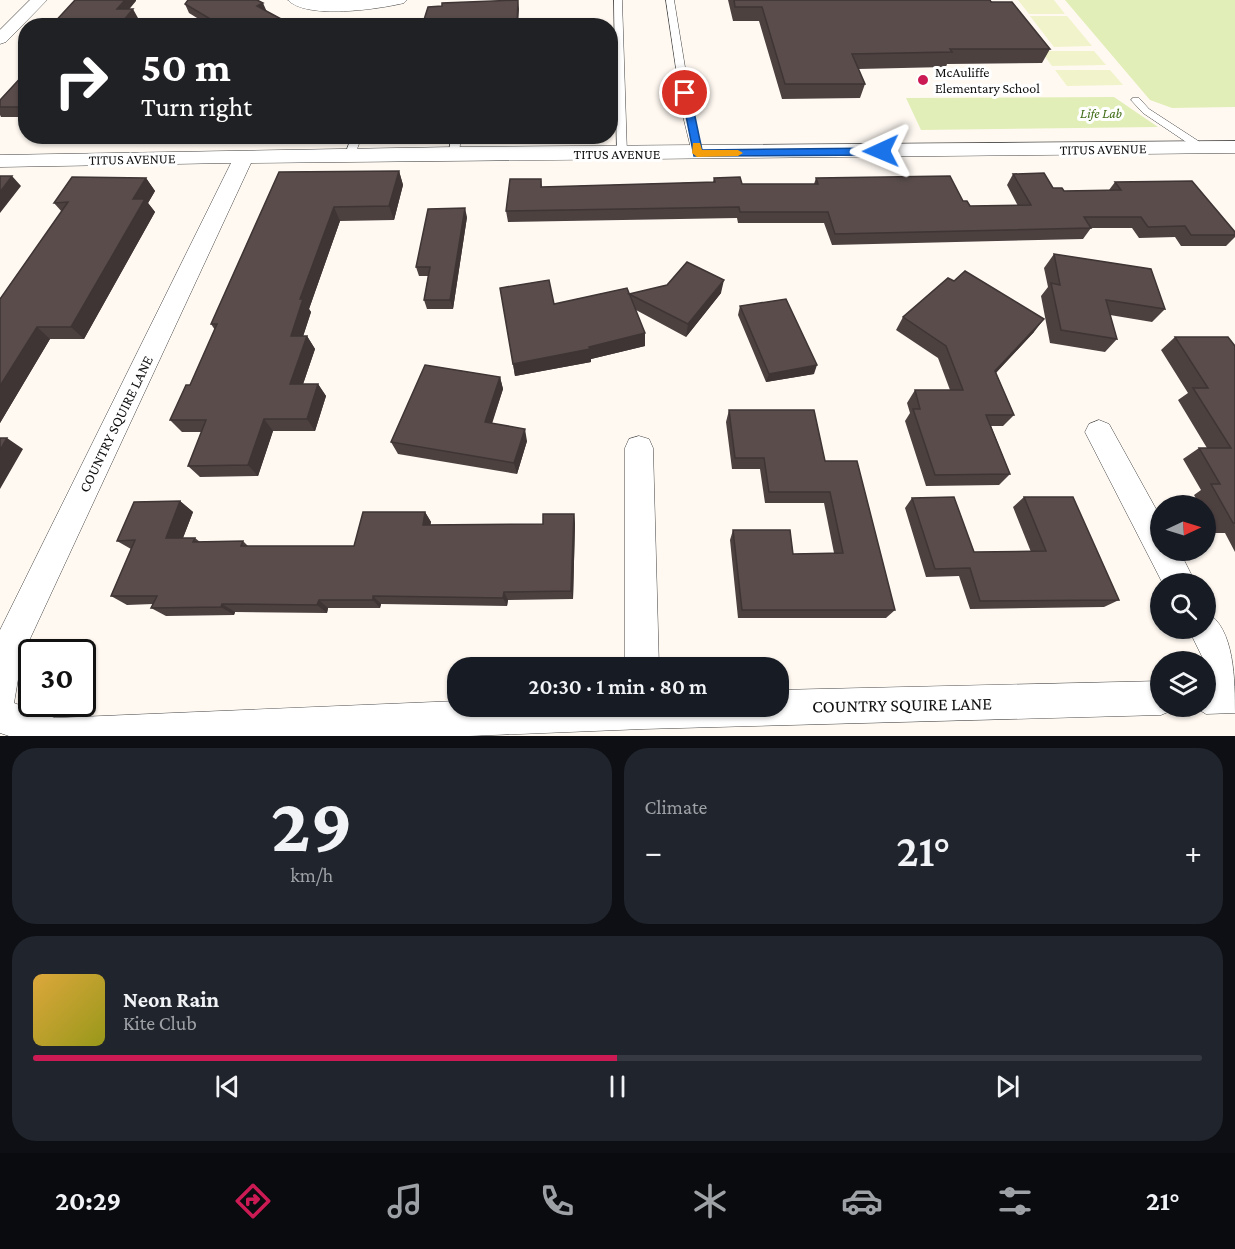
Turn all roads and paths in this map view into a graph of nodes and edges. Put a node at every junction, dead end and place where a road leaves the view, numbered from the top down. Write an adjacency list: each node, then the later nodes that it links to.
1 (39, 0): 6 (street)
2 (296, 0): 3 (street)
3 (399, 0)
4 (618, 0): 15 (lane)
5 (670, 0): 14 (lane)
6 (21, 18)
7 (18, 21): 8 (street)
8 (0, 39)
9 (1136, 100): 13 (lane)
10 (354, 144): 17 (lane)
11 (455, 145): 15 (street, TITUS AVENUE); 17 (street, TITUS AVENUE)
12 (1235, 147): 13 (street, TITUS AVENUE)
13 (1202, 148): 14 (street, TITUS AVENUE)
14 (697, 153): 15 (street, TITUS AVENUE)
15 (622, 154)
16 (243, 157): 17 (street, TITUS AVENUE); 18 (street, TITUS AVENUE); 25 (street, COUNTRY SQUIRE LANE)
17 (350, 157)
18 (0, 160)
19 (1099, 432): 21 (street)
20 (639, 448): 23 (street)
21 (1150, 527)
22 (1210, 639): 24 (street)
23 (642, 657)
24 (1235, 686)
25 (0, 695)
26 (1235, 696): 27 (street)
27 (1216, 697)
28 (1150, 698): 29 (street, COUNTRY SQUIRE LANE)
29 (789, 706)
30 (0, 716): 31 (street, COUNTRY SQUIRE LANE)
31 (469, 717)

